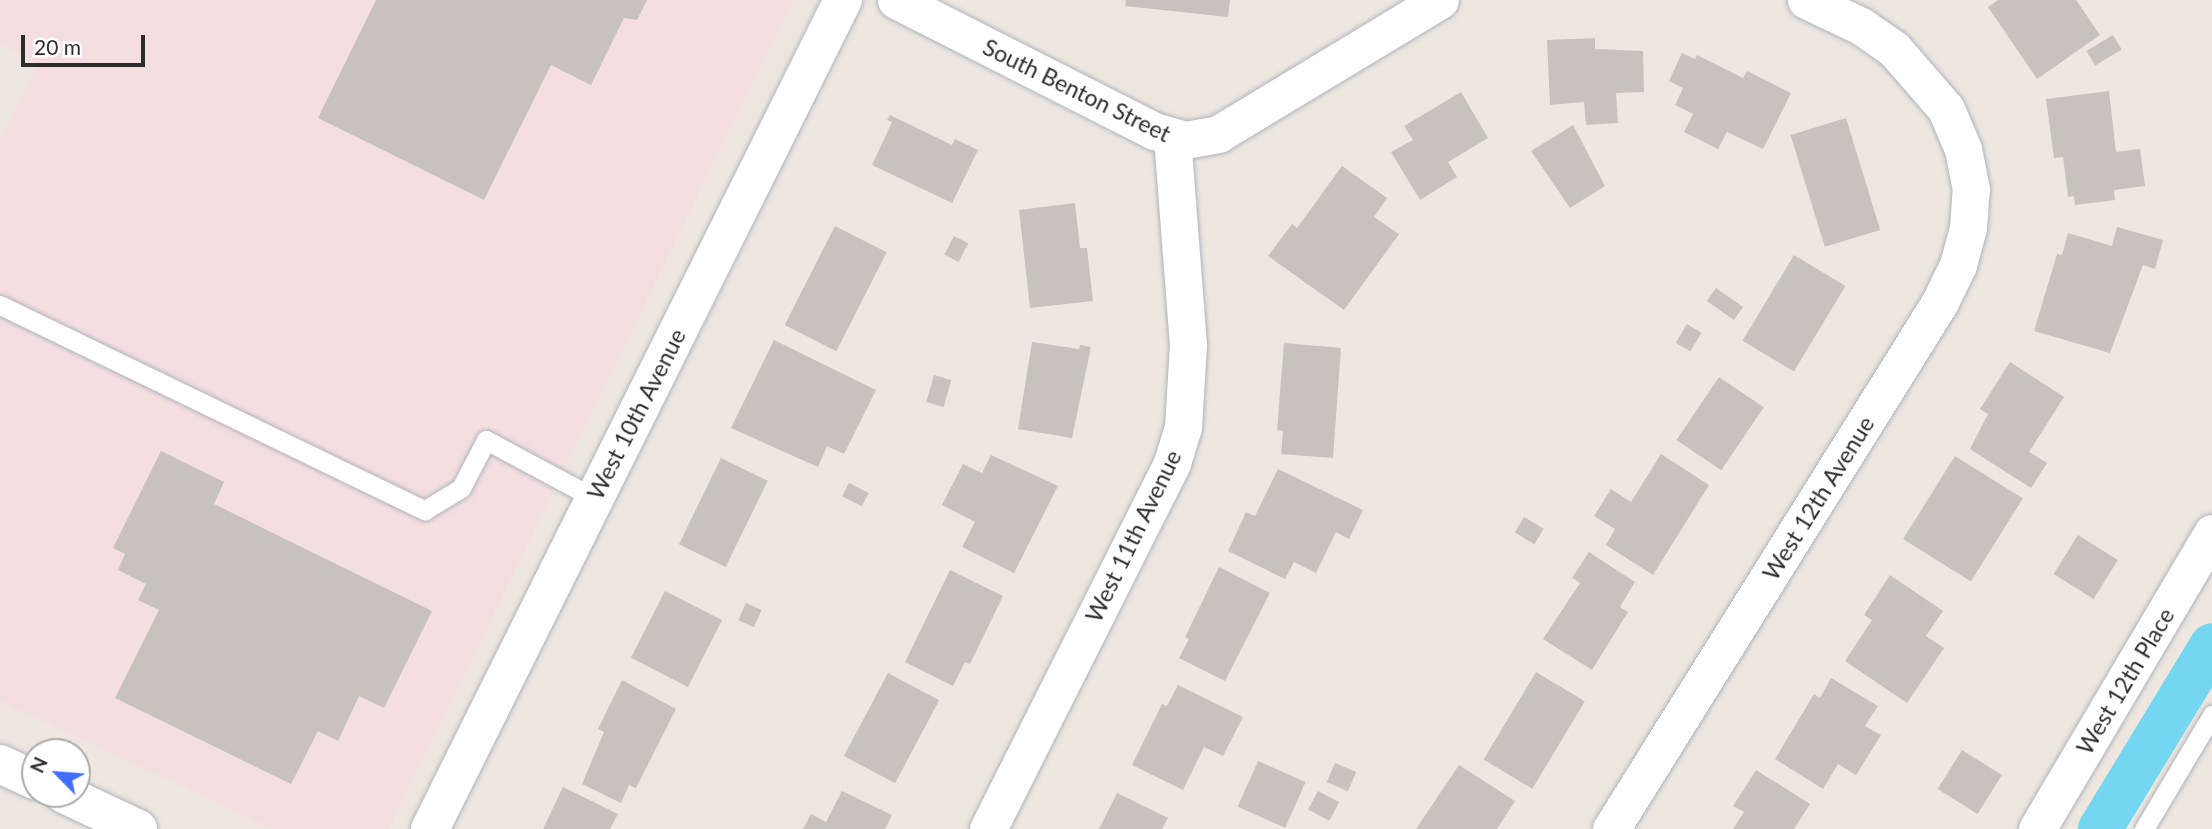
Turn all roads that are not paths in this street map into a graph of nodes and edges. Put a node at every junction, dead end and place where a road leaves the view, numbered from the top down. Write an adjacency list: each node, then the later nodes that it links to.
1 (896, 0): 5 (street, South Benton Street)
2 (1440, 0): 5 (street, South Benton Street)
3 (1805, 0): 16 (street, West 12th Avenue)
4 (832, 4): 7 (main road, West 10th Avenue)
5 (1172, 138): 15 (street, West 11th Avenue)
6 (0, 305): 7 (lane)
7 (594, 498): 14 (main road, West 10th Avenue)
8 (2212, 533): 17 (street, West 12th Place)
9 (2212, 715): 18 (lane)
10 (0, 764): 11 (main road)
11 (21, 774)
12 (91, 807): 13 (main road)
13 (138, 829)
14 (430, 829)
15 (988, 829)
16 (1611, 829)
17 (2037, 829)
18 (2144, 829)

